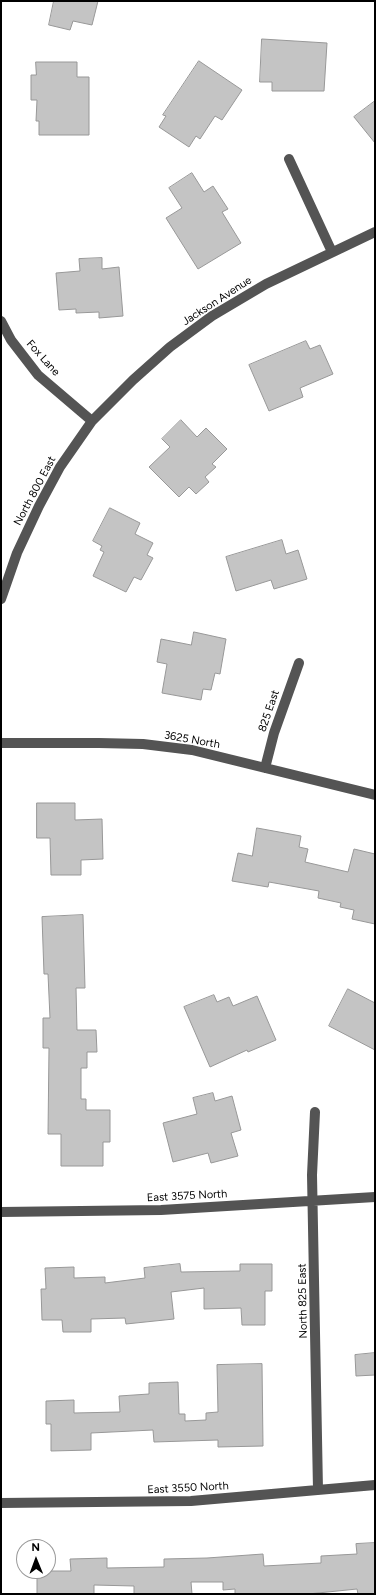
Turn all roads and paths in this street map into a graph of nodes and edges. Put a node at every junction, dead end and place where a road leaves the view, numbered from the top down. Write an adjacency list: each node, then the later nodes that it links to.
1 (289, 159): 3 (street)
2 (375, 232): 3 (street, Jackson Avenue)
3 (332, 252): 5 (street, Jackson Avenue)
4 (1, 321): 5 (street, Fox Lane)
5 (92, 421): 6 (street, North 800 East)
6 (1, 599)
7 (299, 663): 9 (street, 825 East)
8 (1, 743): 9 (street, 3625 North)
9 (265, 768): 10 (street, 3625 North)
10 (375, 795)
11 (316, 1112): 13 (street, North 825 East)
12 (375, 1197): 13 (street, East 3575 North)
13 (314, 1201): 14 (street, East 3575 North); 16 (street, North 825 East)
14 (1, 1212)
15 (375, 1485): 16 (street, East 3550 North)
16 (318, 1490): 17 (street, East 3550 North)
17 (1, 1503)

